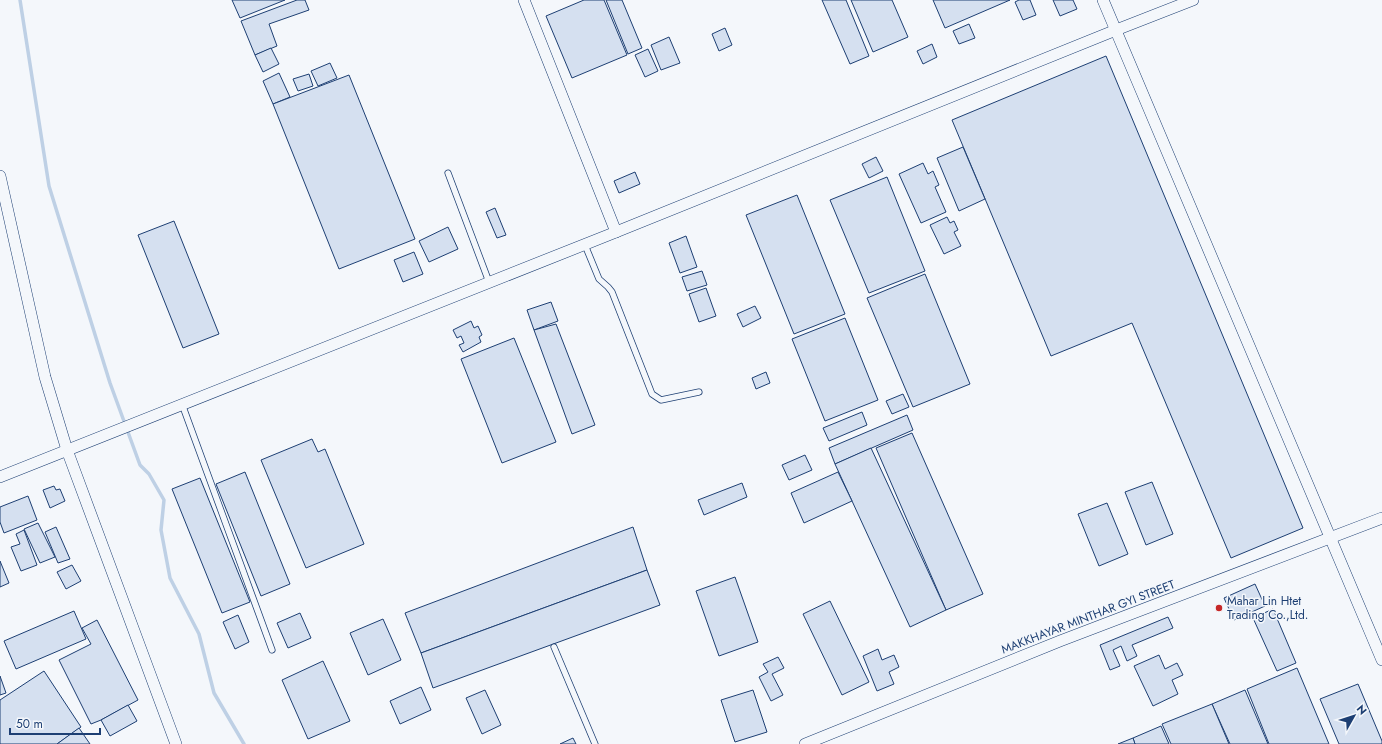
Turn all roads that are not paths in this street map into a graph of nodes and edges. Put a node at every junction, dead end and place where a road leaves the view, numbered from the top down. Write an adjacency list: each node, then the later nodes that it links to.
1 (524, 0): 7 (street)
2 (1103, 0): 4 (street)
3 (1194, 0): 4 (street)
4 (1116, 30): 7 (street); 15 (street)
5 (448, 173): 9 (lane)
6 (0, 176): 12 (street)
7 (616, 232): 8 (street)
8 (585, 245): 9 (street); 10 (lane)
9 (489, 282): 11 (street)
10 (699, 392)
11 (182, 404): 12 (street); 17 (lane)
12 (66, 450): 13 (street); 19 (street)
13 (0, 477)
14 (1382, 518): 15 (street, MAKKHAYAR MINTHAR GYI STREET)
15 (1330, 538): 18 (street); 21 (street, MAKKHAYAR MINTHAR GYI STREET)
16 (554, 647): 20 (lane)
17 (272, 650)
18 (1382, 660)
19 (176, 744)
20 (594, 744)
21 (805, 744)

